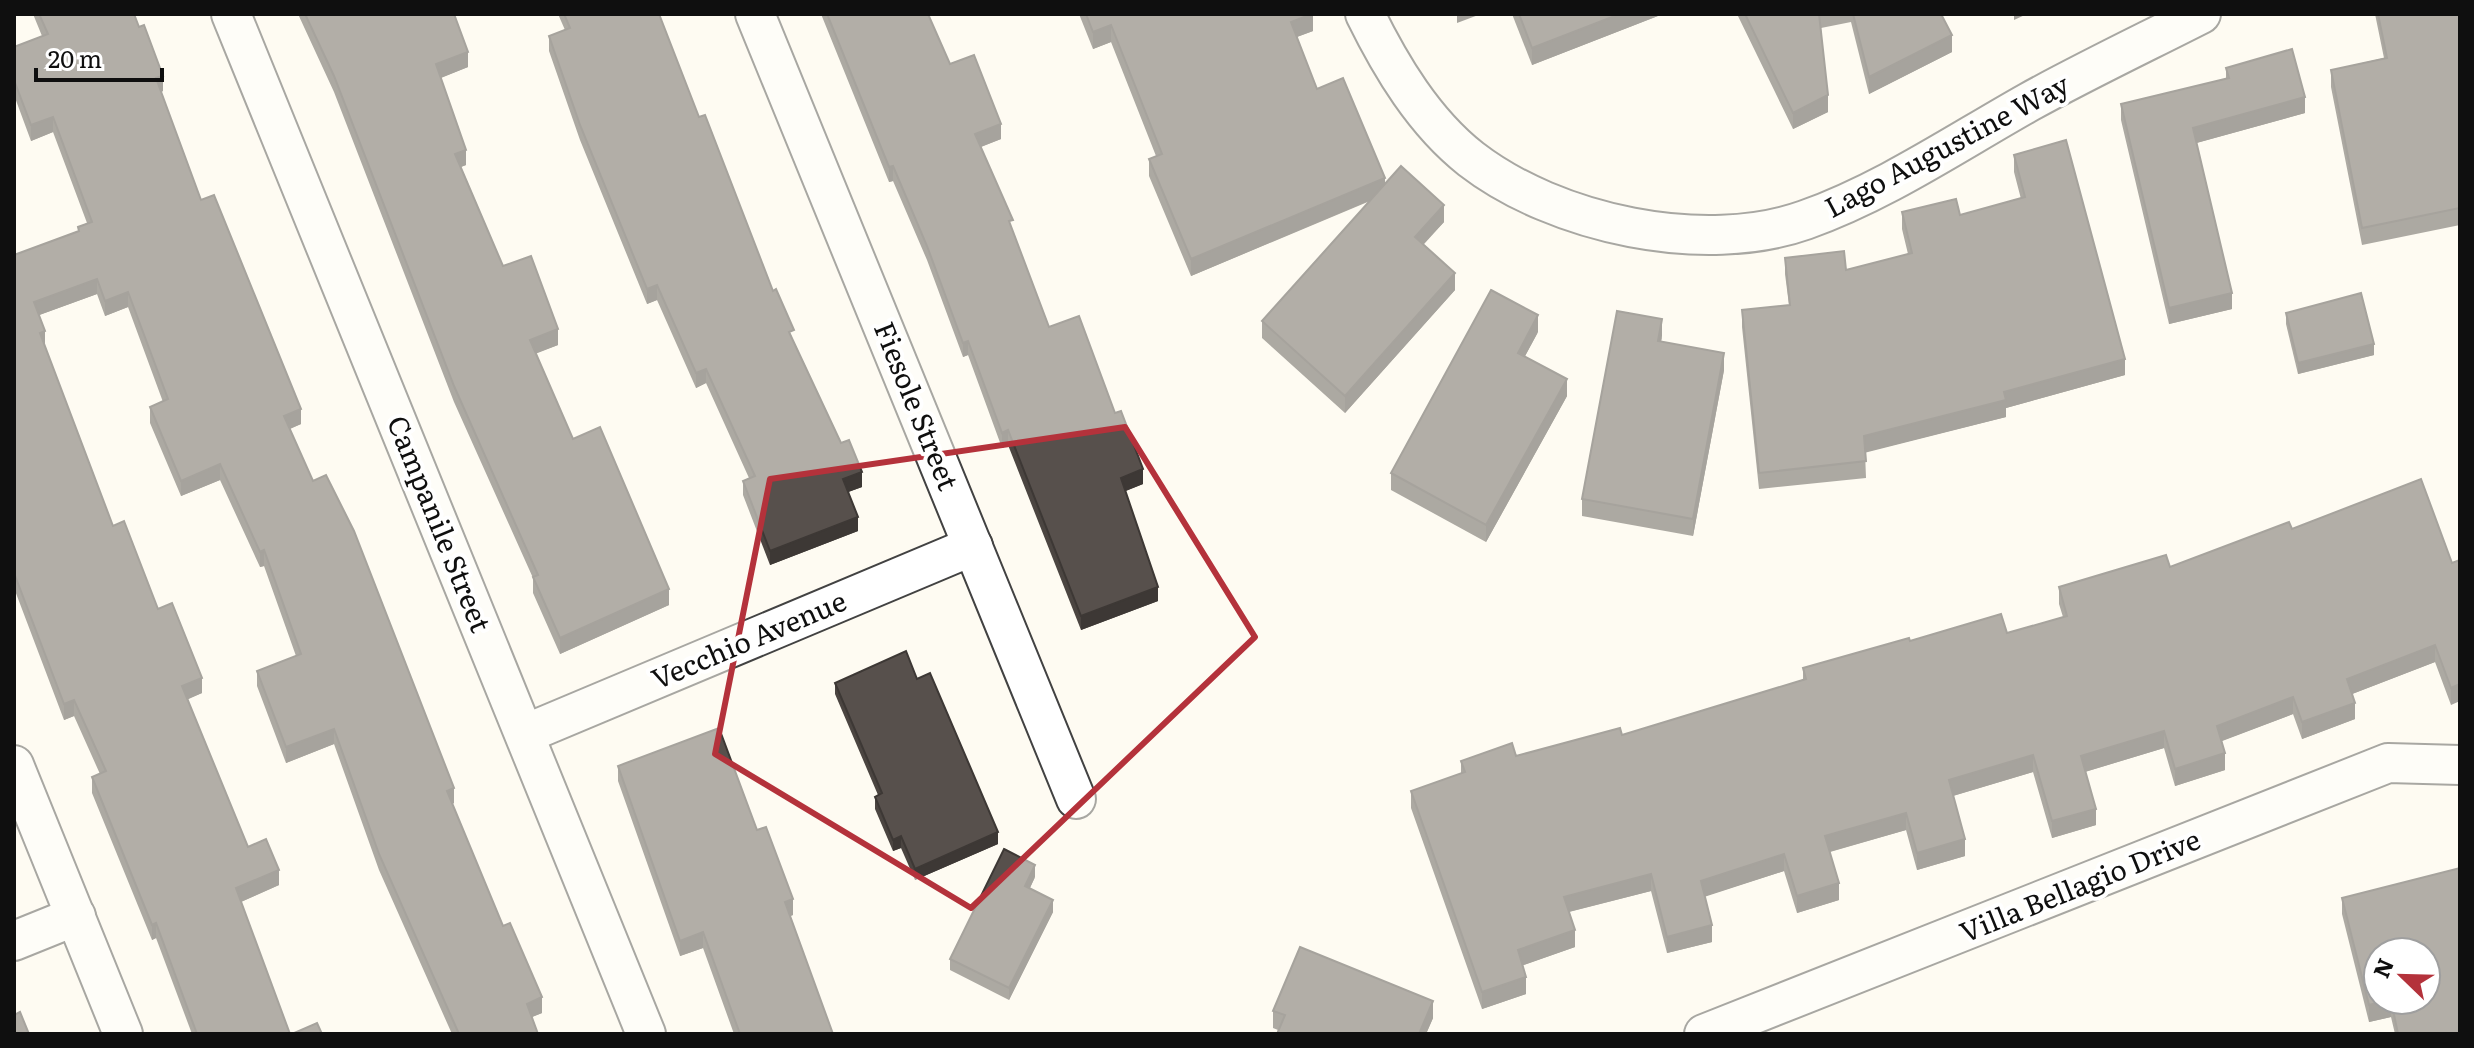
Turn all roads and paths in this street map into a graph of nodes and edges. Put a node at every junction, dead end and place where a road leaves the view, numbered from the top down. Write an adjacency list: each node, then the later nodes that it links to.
1 (231, 14): 6 (street, Campanile Street)
2 (755, 14): 5 (street, Fiesole Street)
3 (1365, 14): 4 (street, Lago Augustine Way)
4 (2201, 14)
5 (973, 546): 6 (street, Vecchio Avenue); 9 (street, Fiesole Street)
6 (525, 734): 13 (street, Campanile Street)
7 (14, 765): 10 (street)
8 (2460, 765): 14 (street, Villa Bellagio Drive)
9 (1076, 799)
10 (76, 916): 11 (street); 12 (street)
11 (14, 941)
12 (123, 1034)
13 (646, 1034)
14 (1704, 1034)

